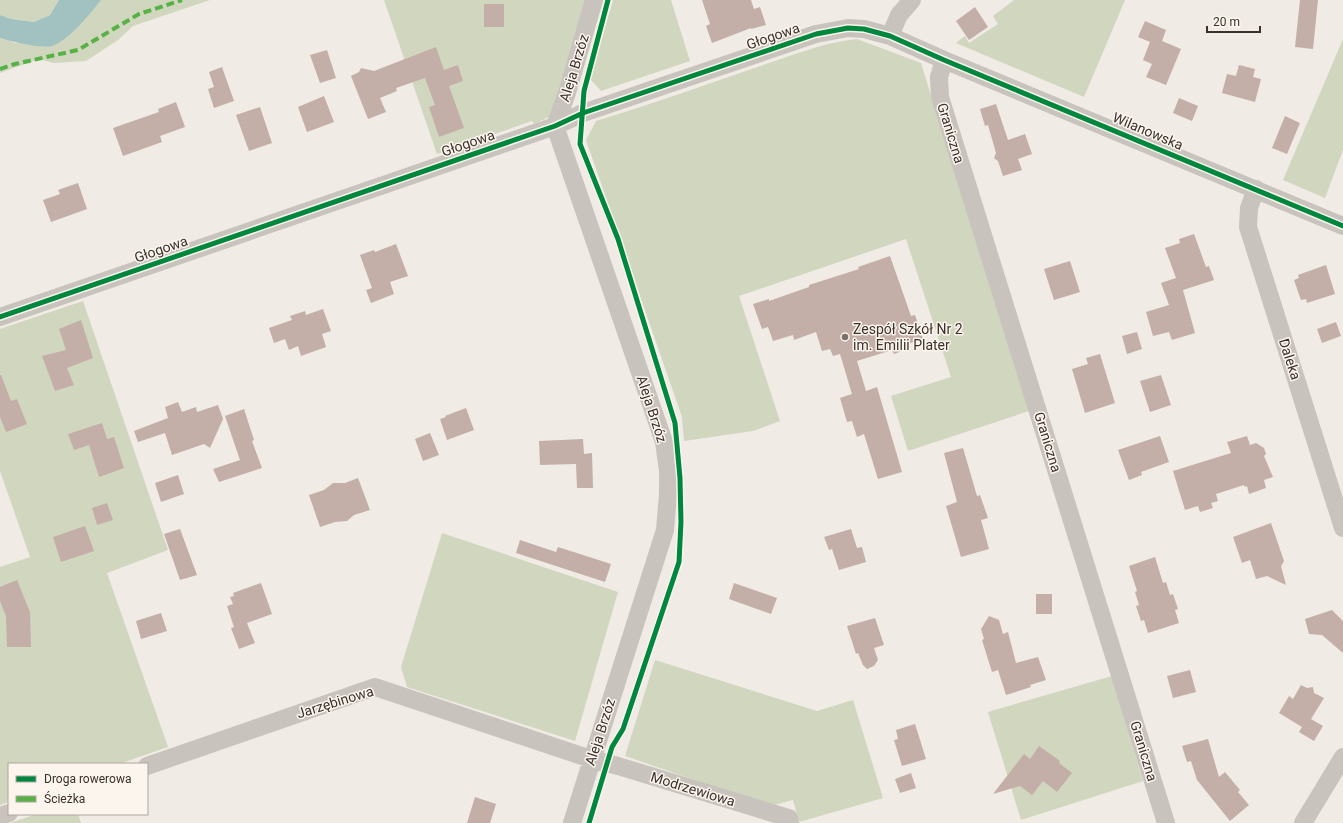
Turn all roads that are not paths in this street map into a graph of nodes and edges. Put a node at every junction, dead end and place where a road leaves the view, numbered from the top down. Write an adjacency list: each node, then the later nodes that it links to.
1 (594, 0): 5 (street, Aleja Brzóz)
2 (912, 0): 3 (street)
3 (890, 36): 4 (street, Głogowa); 5 (street, Głogowa)
4 (944, 60): 6 (street, Wilanowska); 15 (street, Graniczna)
5 (555, 126): 8 (street, Głogowa); 11 (street, Aleja Brzóz)
6 (1256, 189): 7 (street, Wilanowska); 9 (street, Daleka)
7 (1343, 226)
8 (0, 317)
9 (1343, 528)
10 (1343, 757): 16 (street)
11 (591, 759): 12 (street, Jarzębinowa); 13 (street, Aleja Brzóz); 14 (street, Modrzewiowa)
12 (148, 766)
13 (572, 823)
14 (790, 823)
15 (1166, 823)
16 (1303, 823)

